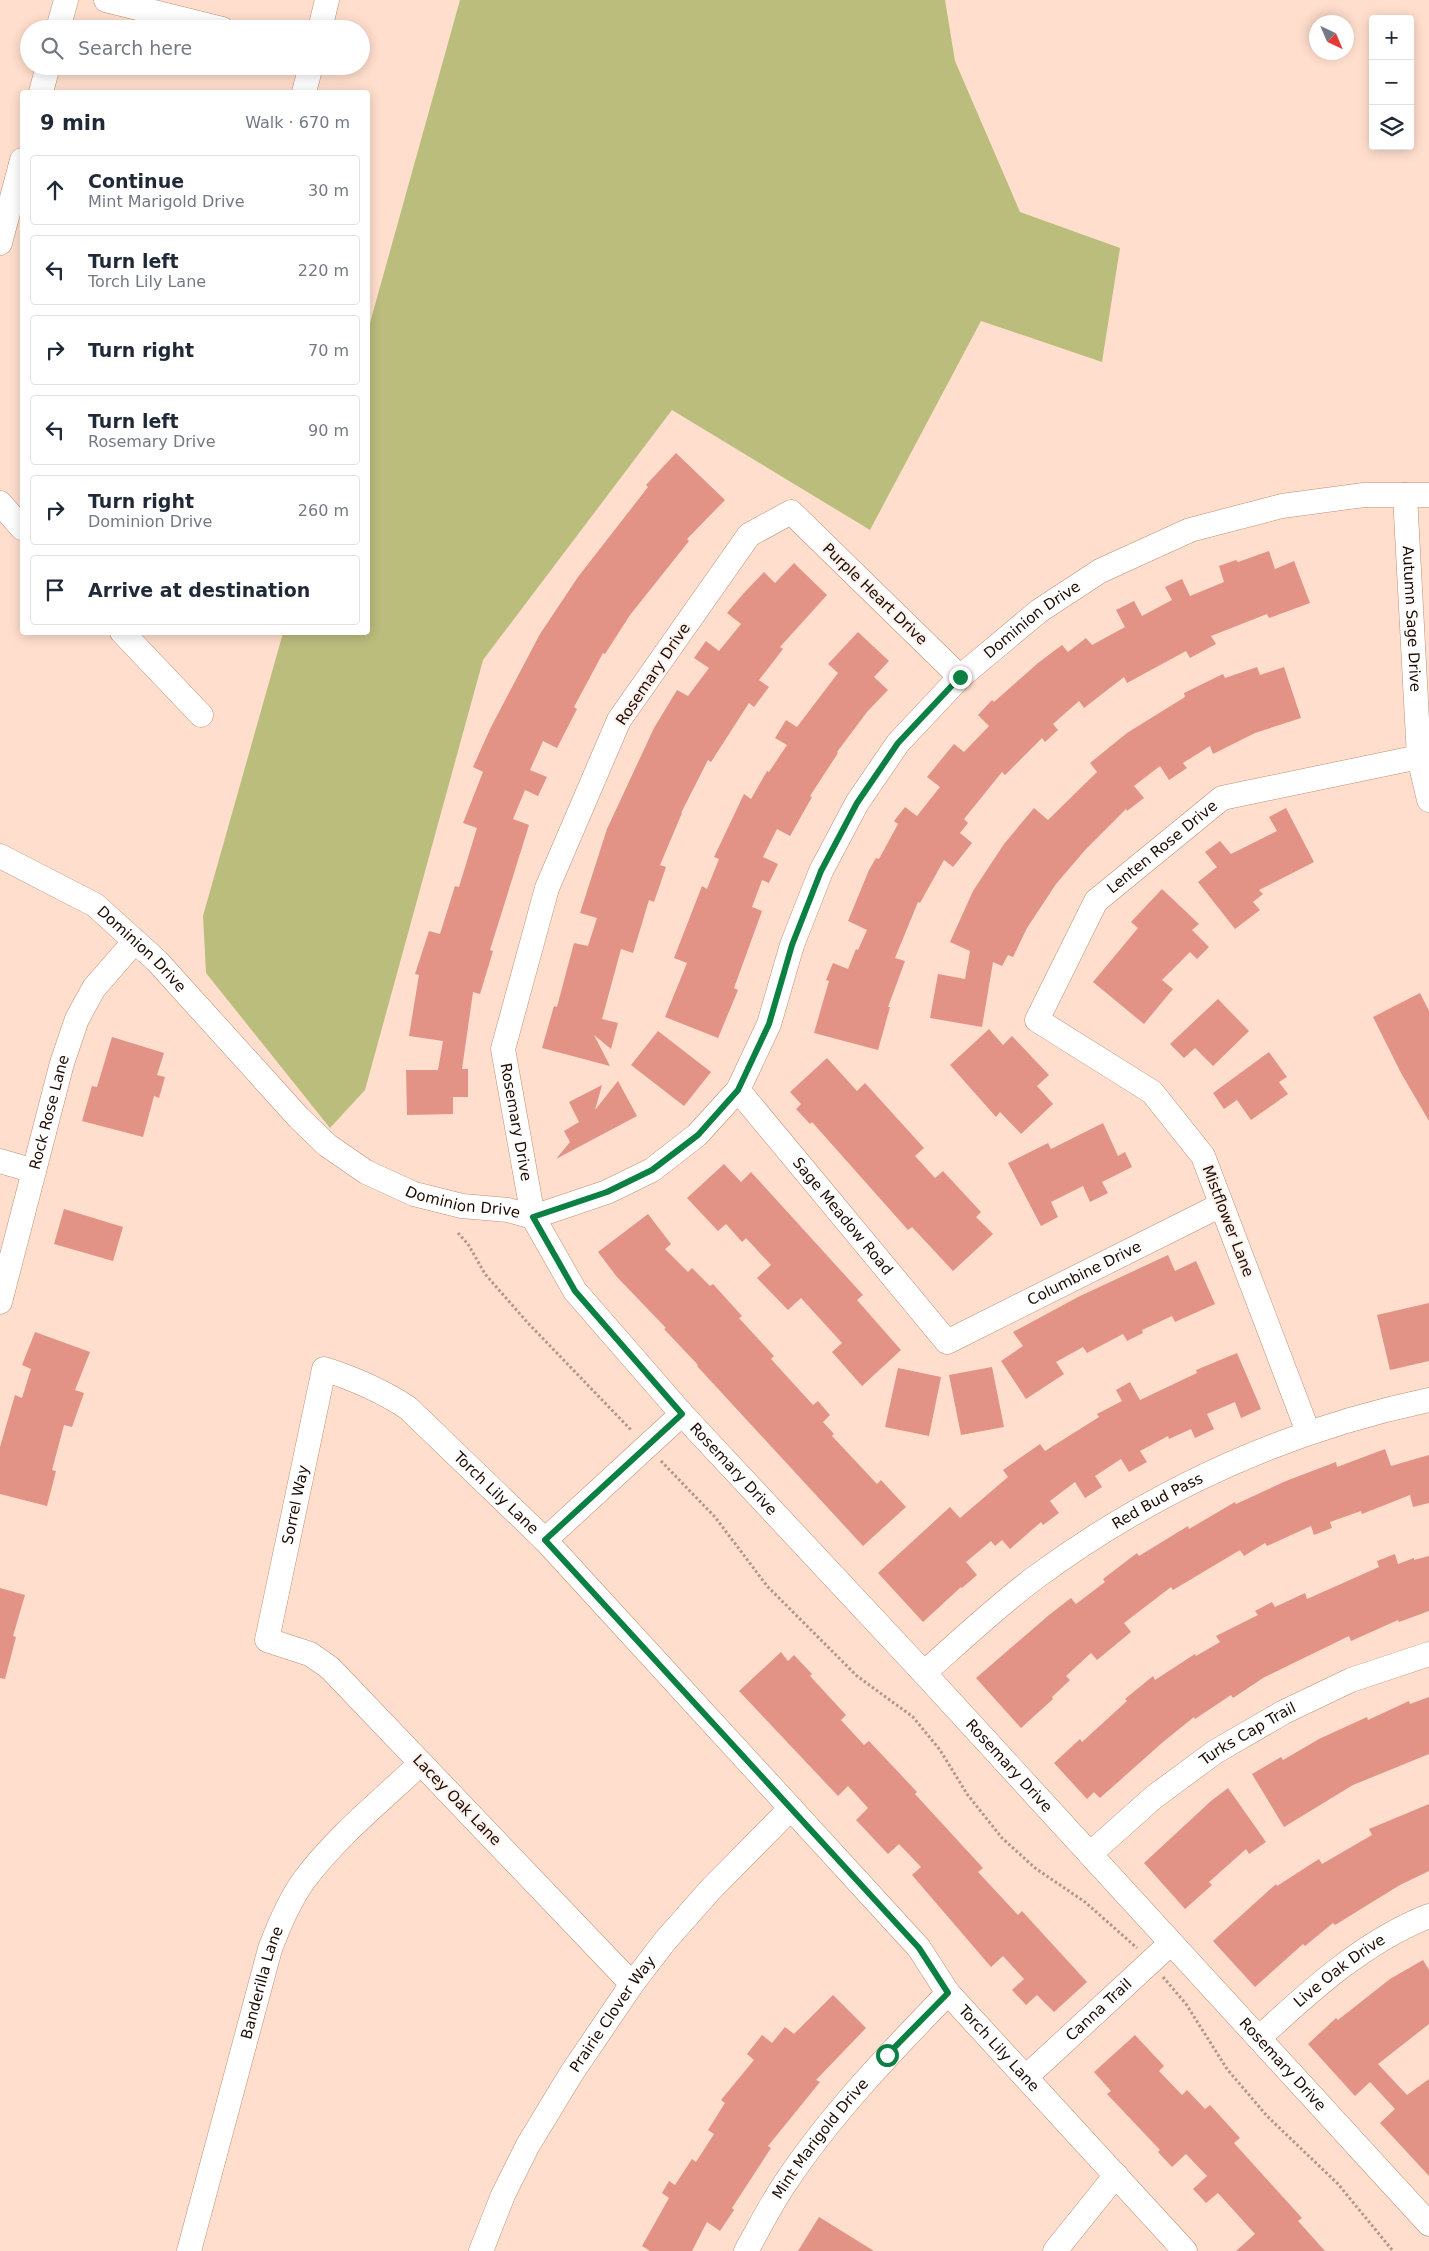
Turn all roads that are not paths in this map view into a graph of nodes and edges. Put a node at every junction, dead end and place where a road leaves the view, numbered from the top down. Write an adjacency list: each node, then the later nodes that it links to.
1 (66, 0): 4 (street)
2 (106, 0): 5 (street)
3 (327, 0): 6 (street)
4 (60, 20)
5 (186, 20)
6 (322, 20)
7 (46, 75): 9 (street)
8 (309, 75): 10 (street)
9 (42, 90)
10 (305, 90)
11 (20, 168): 12 (street)
12 (0, 243)
13 (1405, 495): 14 (street, Dominion Drive); 19 (street, Dominion Drive); 21 (street, Autumn Sage Drive)
14 (1429, 495)
15 (0, 503): 17 (street)
16 (791, 512): 19 (street, Purple Heart Drive); 30 (street, Rosemary Drive)
17 (20, 526)
18 (125, 635): 20 (street)
19 (960, 677): 26 (street, Dominion Drive)
20 (200, 715)
21 (1419, 757): 22 (street, Autumn Sage Drive); 25 (street, Lenten Rose Drive)
22 (1429, 800)
23 (0, 856): 24 (street, Dominion Drive)
24 (135, 941): 28 (street, Rock Rose Lane); 30 (street, Dominion Drive)
25 (1037, 1020): 29 (street, Mistflower Lane)
26 (738, 1090): 30 (street, Dominion Drive); 32 (street, Sage Meadow Road)
27 (0, 1161): 28 (street)
28 (34, 1171): 31 (street, Rock Rose Lane)
29 (1222, 1205): 32 (street, Columbine Drive); 36 (street, Mistflower Lane)
30 (533, 1217): 35 (street, Rosemary Drive)
31 (0, 1302)
32 (947, 1342)
33 (324, 1369): 37 (street, Torch Lily Lane); 38 (street, Sorrel Way)
34 (1429, 1400): 36 (street, Red Bud Pass)
35 (682, 1414): 37 (street); 40 (street, Rosemary Drive)
36 (1308, 1432): 40 (street, Red Bud Pass)
37 (545, 1540): 42 (street, Torch Lily Lane)
38 (267, 1640): 41 (street, Lacey Oak Lane)
39 (1429, 1654): 43 (street, Turks Cap Trail)
40 (924, 1673): 43 (street, Rosemary Drive)
41 (421, 1763): 46 (street, Lacey Oak Lane); 52 (street, Banderilla Lane)
42 (791, 1808): 46 (street, Prairie Clover Way); 47 (street, Torch Lily Lane)
43 (1090, 1854): 45 (street, Rosemary Drive)
44 (1429, 1916): 48 (street, Live Oak Drive)
45 (1171, 1943): 48 (street, Rosemary Drive); 49 (street, Canna Trail)
46 (632, 1984): 53 (street, Prairie Clover Way)
47 (948, 1993): 49 (street, Torch Lily Lane); 54 (street, Mint Marigold Drive)
48 (1259, 2038): 51 (street, Rosemary Drive)
49 (1026, 2077): 50 (street, Torch Lily Lane)
50 (1116, 2176): 55 (street); 56 (street, Torch Lily Lane)
51 (1428, 2219)
52 (189, 2251)
53 (481, 2251)
54 (746, 2251)
55 (1055, 2251)
56 (1185, 2251)

